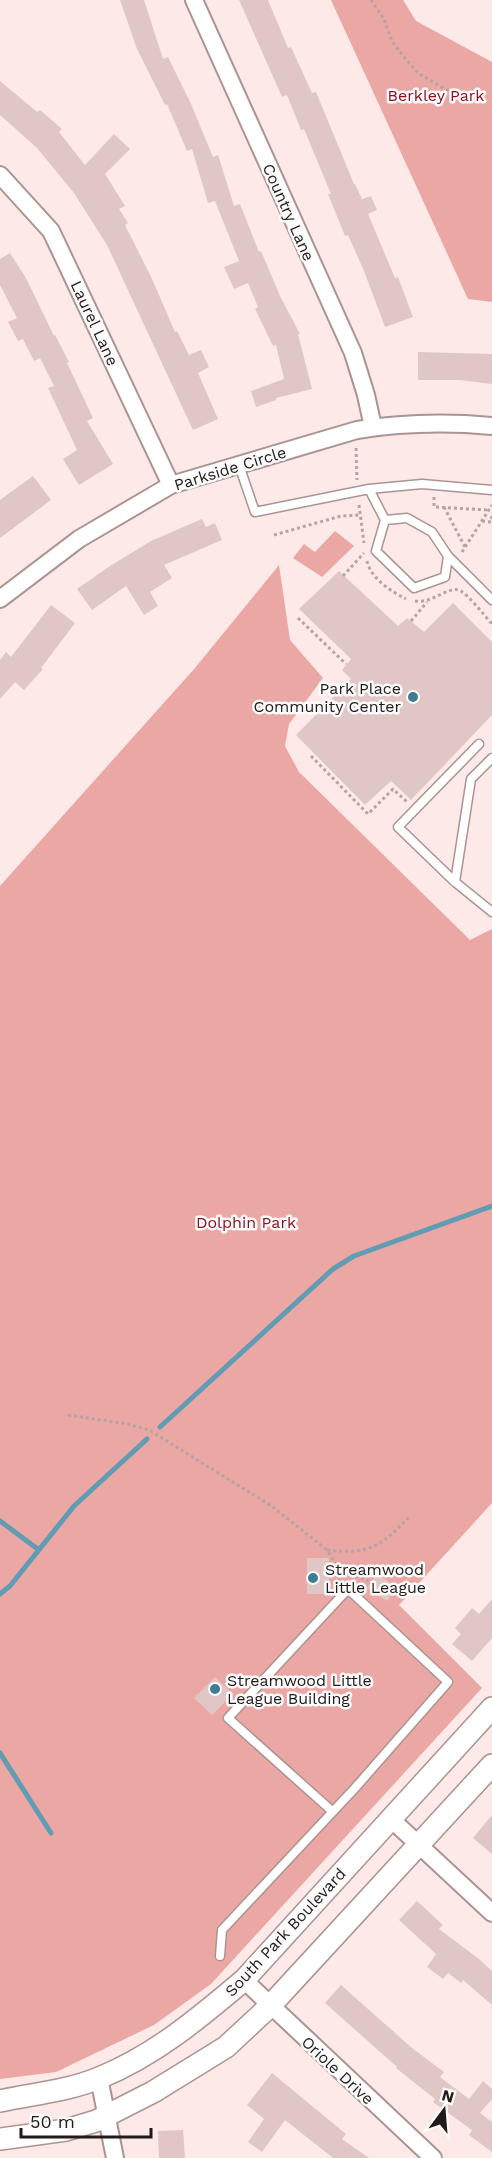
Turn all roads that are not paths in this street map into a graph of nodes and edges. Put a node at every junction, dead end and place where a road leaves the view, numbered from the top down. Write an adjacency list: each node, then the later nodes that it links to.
1 (194, 0): 4 (street, Country Lane)
2 (0, 175): 6 (street, Laurel Lane)
3 (492, 426): 4 (street, Parkside Circle)
4 (365, 429): 5 (street, Parkside Circle)
5 (239, 465): 6 (street, Parkside Circle); 7 (lane)
6 (171, 484): 11 (street, Parkside Circle)
7 (369, 489): 8 (lane); 9 (lane)
8 (492, 490)
9 (385, 520): 10 (lane); 10 (lane)
10 (448, 556): 12 (lane)
11 (0, 599)
12 (492, 600)
13 (479, 744): 15 (lane)
14 (492, 758): 15 (lane)
15 (455, 882): 16 (lane)
16 (492, 912)
17 (492, 1708): 20 (street, South Park Boulevard)
18 (492, 1765): 21 (street)
19 (332, 1811): 19 (lane); 23 (lane)
20 (391, 1819): 21 (street); 24 (street, South Park Boulevard)
21 (418, 1845): 22 (street); 25 (street)
22 (492, 1913)
23 (220, 1956)
24 (244, 1980): 25 (street, Oriole Drive); 26 (street, South Park Boulevard)
25 (270, 2006): 28 (street); 31 (street, Oriole Drive)
26 (99, 2078): 27 (street, South Park Boulevard); 28 (street)
27 (0, 2101)
28 (107, 2116): 29 (street); 30 (street)
29 (0, 2139)
30 (115, 2158)
31 (433, 2158)

